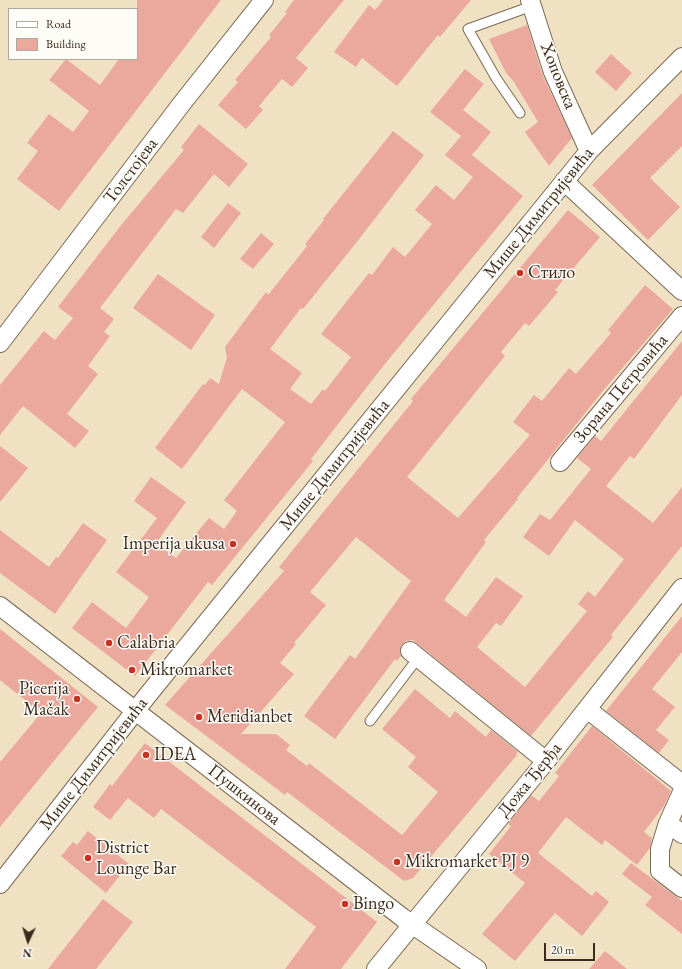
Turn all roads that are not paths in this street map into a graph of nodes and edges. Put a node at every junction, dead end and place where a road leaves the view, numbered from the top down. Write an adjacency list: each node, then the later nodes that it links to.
1 (264, 0): 9 (street, Толстојева)
2 (531, 3): 4 (lane); 5 (street, Хоповска)
3 (682, 57): 5 (street, Мише Димитријевића)
4 (520, 113)
5 (589, 151): 6 (street, Мише Димитријевића)
6 (564, 181): 7 (street); 15 (street, Мише Димитријевића)
7 (682, 291)
8 (682, 316): 10 (street, Зорана Петровића)
9 (0, 343)
10 (560, 462)
11 (682, 588): 14 (street, Дожа Ђерђа)
12 (0, 606): 15 (street, Пушкинова)
13 (414, 654): 16 (lane); 17 (street)
14 (587, 709): 17 (street, Дожа Ђерђа); 18 (street)
15 (136, 711): 22 (street, Мише Димитријевића); 24 (street, Пушкинова)
16 (370, 721)
17 (546, 761): 24 (street, Дожа Ђерђа)
18 (682, 784)
19 (682, 792): 20 (street)
20 (668, 823): 21 (street); 23 (street)
21 (682, 834)
22 (0, 884)
23 (682, 888)
24 (412, 924): 25 (street, Дожа Ђерђа); 26 (street, Пушкинова)
25 (376, 969)
26 (477, 969)

